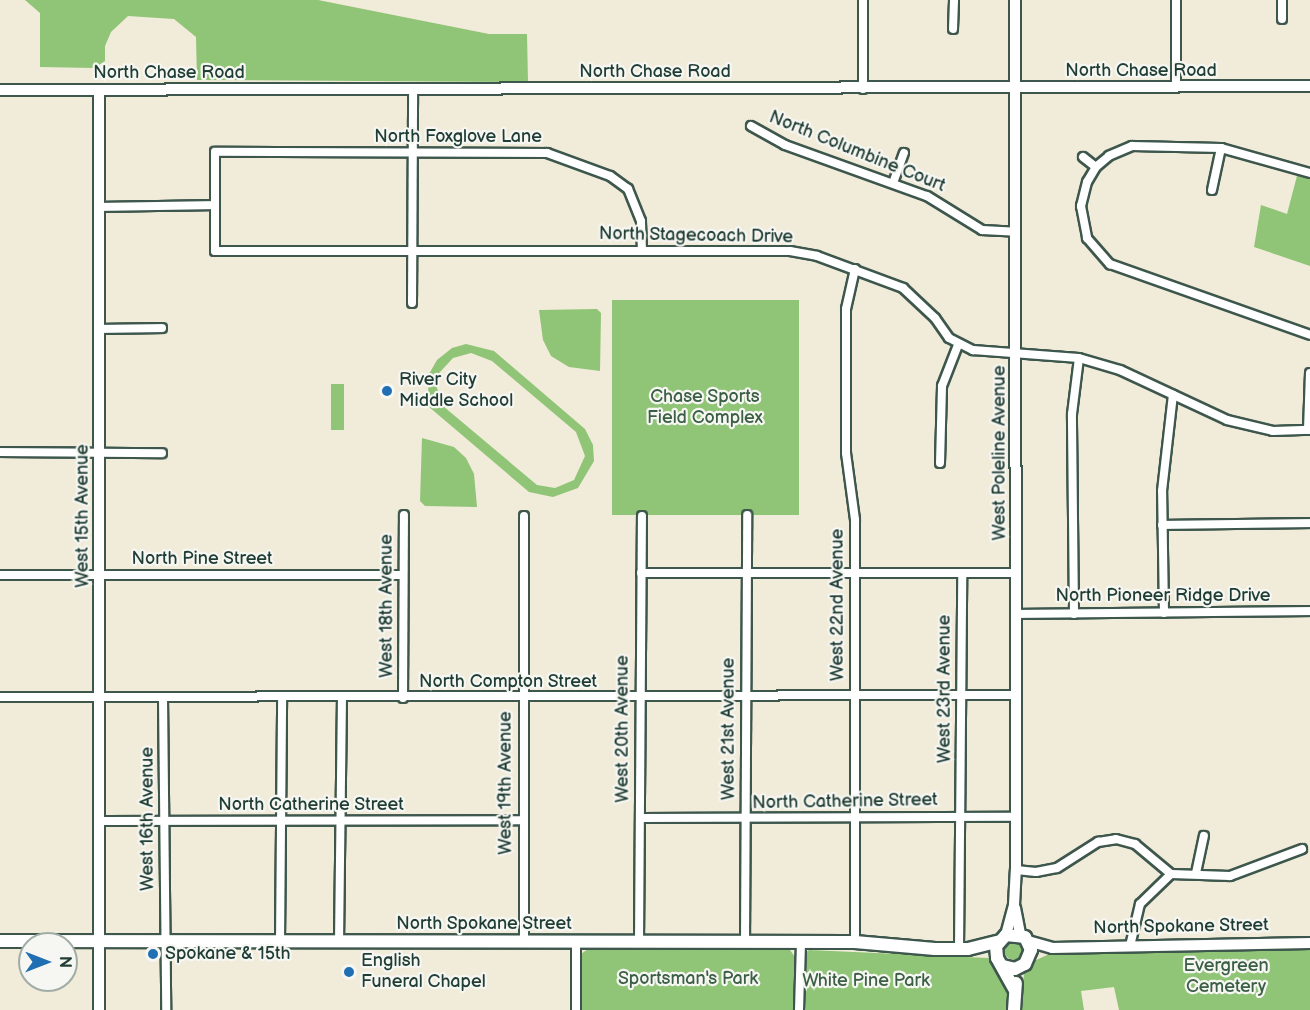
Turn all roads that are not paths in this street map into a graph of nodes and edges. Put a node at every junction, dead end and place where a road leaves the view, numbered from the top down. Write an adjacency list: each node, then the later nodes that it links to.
1 (863, 0): 12 (street)
2 (954, 0): 7 (street)
3 (1015, 0): 11 (street, West Poleline Avenue)
4 (1176, 0): 9 (street)
5 (1282, 0): 6 (street)
6 (1282, 19)
7 (953, 29)
8 (1310, 86): 9 (street, North Chase Road)
9 (1176, 87): 11 (street, North Chase Road)
10 (413, 88): 12 (street, North Chase Road); 14 (street, North Chase Road); 17 (street)
11 (1015, 88): 12 (street, North Chase Road); 26 (street, West Poleline Avenue)
12 (863, 89)
13 (0, 90): 14 (street, North Chase Road)
14 (99, 90): 25 (street, West 15th Avenue)
15 (751, 126): 22 (street, North Columbine Court)
16 (1221, 148): 20 (street); 21 (street); 23 (street)
17 (412, 153): 24 (street, North Foxglove Lane); 27 (street); 28 (street, North Foxglove Lane)
18 (904, 153): 22 (street)
19 (1083, 157): 20 (street)
20 (1096, 167): 33 (street)
21 (1310, 173)
22 (893, 183): 26 (street, North Columbine Court)
23 (1212, 190)
24 (215, 205): 25 (street); 27 (street, North Stagecoach Drive)
25 (100, 207): 32 (street, West 15th Avenue)
26 (1016, 232): 35 (street, West Poleline Avenue)
27 (412, 250): 28 (street, North Stagecoach Drive); 30 (street)
28 (642, 251): 29 (street, North Stagecoach Drive)
29 (855, 269): 34 (street, North Stagecoach Drive); 53 (street, West 22nd Avenue)
30 (412, 303)
31 (162, 328): 32 (street)
32 (100, 329): 41 (street, West 15th Avenue)
33 (1310, 335)
34 (958, 345): 35 (street); 43 (street)
35 (1017, 353): 36 (street); 52 (street, West Poleline Avenue)
36 (1079, 358): 38 (street); 61 (street)
37 (1310, 373): 39 (street)
38 (1173, 394): 39 (street); 49 (street)
39 (1309, 430)
40 (0, 452): 41 (street)
41 (100, 452): 42 (street); 56 (street, West 15th Avenue)
42 (162, 453)
43 (940, 463)
44 (404, 515): 57 (street, West 18th Avenue)
45 (747, 515): 51 (street, West 21st Avenue)
46 (524, 516): 73 (street, West 19th Avenue)
47 (642, 516): 50 (street, West 20th Avenue)
48 (1310, 523): 49 (street)
49 (1162, 525): 59 (street)
50 (641, 573): 51 (street); 64 (street, West 20th Avenue)
51 (747, 573): 53 (street); 65 (street, West 21st Avenue)
52 (1016, 573): 54 (street); 60 (street, West Poleline Avenue)
53 (855, 574): 54 (street); 66 (street, West 22nd Avenue)
54 (962, 574): 62 (street, West 23rd Avenue)
55 (0, 575): 56 (street, North Pine Street)
56 (100, 575): 57 (street, North Pine Street); 68 (street, West 15th Avenue)
57 (403, 575): 72 (street, West 18th Avenue)
58 (1310, 611): 59 (street, North Pioneer Ridge Drive)
59 (1164, 613): 61 (street, North Pioneer Ridge Drive)
60 (1016, 614): 61 (street, North Pioneer Ridge Drive); 63 (street, West Poleline Avenue)
61 (1074, 614)
62 (961, 695): 63 (street, North Compton Street); 66 (street, North Compton Street); 75 (street, West 23rd Avenue)
63 (1016, 695): 76 (street, West Poleline Avenue)
64 (640, 697): 65 (street, North Compton Street); 73 (street, North Compton Street); 77 (street, West 20th Avenue)
65 (746, 697): 66 (street, North Compton Street); 80 (street, West 21st Avenue)
66 (854, 697): 74 (street, West 22nd Avenue)
67 (0, 698): 68 (street, North Compton Street)
68 (100, 698): 69 (street, North Compton Street); 79 (street, West 15th Avenue)
69 (163, 698): 70 (street, North Compton Street); 82 (street, West 16th Avenue)
70 (282, 698): 71 (street, North Compton Street); 83 (street)
71 (342, 698): 72 (street, North Compton Street); 81 (street)
72 (403, 698): 73 (street, North Compton Street)
73 (523, 698): 78 (street, West 19th Avenue)
74 (856, 817): 75 (street, North Catherine Street); 80 (street, North Catherine Street); 102 (street, West 22nd Avenue)
75 (960, 817): 76 (street, North Catherine Street); 106 (street, West 23rd Avenue)
76 (1016, 817): 86 (street, West Poleline Avenue)
77 (640, 818): 80 (street, North Catherine Street); 99 (street, West 20th Avenue)
78 (523, 819): 81 (street, North Catherine Street); 97 (street, West 19th Avenue)
79 (100, 820): 82 (street, North Catherine Street); 94 (street, West 15th Avenue)
80 (745, 820): 100 (street, West 21st Avenue)
81 (340, 821): 83 (street, North Catherine Street); 96 (street)
82 (165, 822): 83 (street, North Catherine Street); 92 (street, West 16th Avenue)
83 (280, 822): 95 (street)
84 (1204, 836): 88 (street)
85 (1302, 849): 88 (street)
86 (1016, 870): 87 (street); 89 (street, West Poleline Avenue)
87 (1171, 873): 88 (street); 104 (street)
88 (1197, 873)
89 (1014, 905): 90 (street, West Poleline Avenue); 91 (street, West Poleline Avenue)
90 (1002, 938): 91 (main road, North Spokane Street); 106 (main road, North Spokane Street); 107 (main road)
91 (1024, 938): 105 (street, North Spokane Street); 108 (main road)
92 (165, 940): 94 (main road, North Spokane Street); 95 (main road, North Spokane Street); 111 (street, West 16th Avenue)
93 (0, 941): 94 (main road, North Spokane Street)
94 (99, 941): 110 (street, West 15th Avenue)
95 (280, 942): 96 (main road, North Spokane Street)
96 (339, 942): 97 (main road, North Spokane Street)
97 (524, 942): 98 (main road, North Spokane Street)
98 (576, 942): 99 (main road, North Spokane Street); 112 (street)
99 (639, 942): 100 (main road, North Spokane Street)
100 (745, 942): 101 (main road, North Spokane Street)
101 (801, 942): 102 (main road, North Spokane Street); 113 (street)
102 (855, 942): 106 (main road, North Spokane Street)
103 (1310, 943): 104 (street, North Spokane Street)
104 (1130, 946): 105 (street, North Spokane Street)
105 (1052, 948): 108 (street, North Spokane Street)
106 (964, 949): 107 (main road, North Spokane Street)
107 (1000, 962): 108 (main road, North Spokane Street); 109 (main road)
108 (1025, 963): 109 (main road)
109 (1014, 989): 114 (main road)
110 (99, 1010)
111 (166, 1010)
112 (576, 1010)
113 (799, 1010)
114 (1014, 1010)

